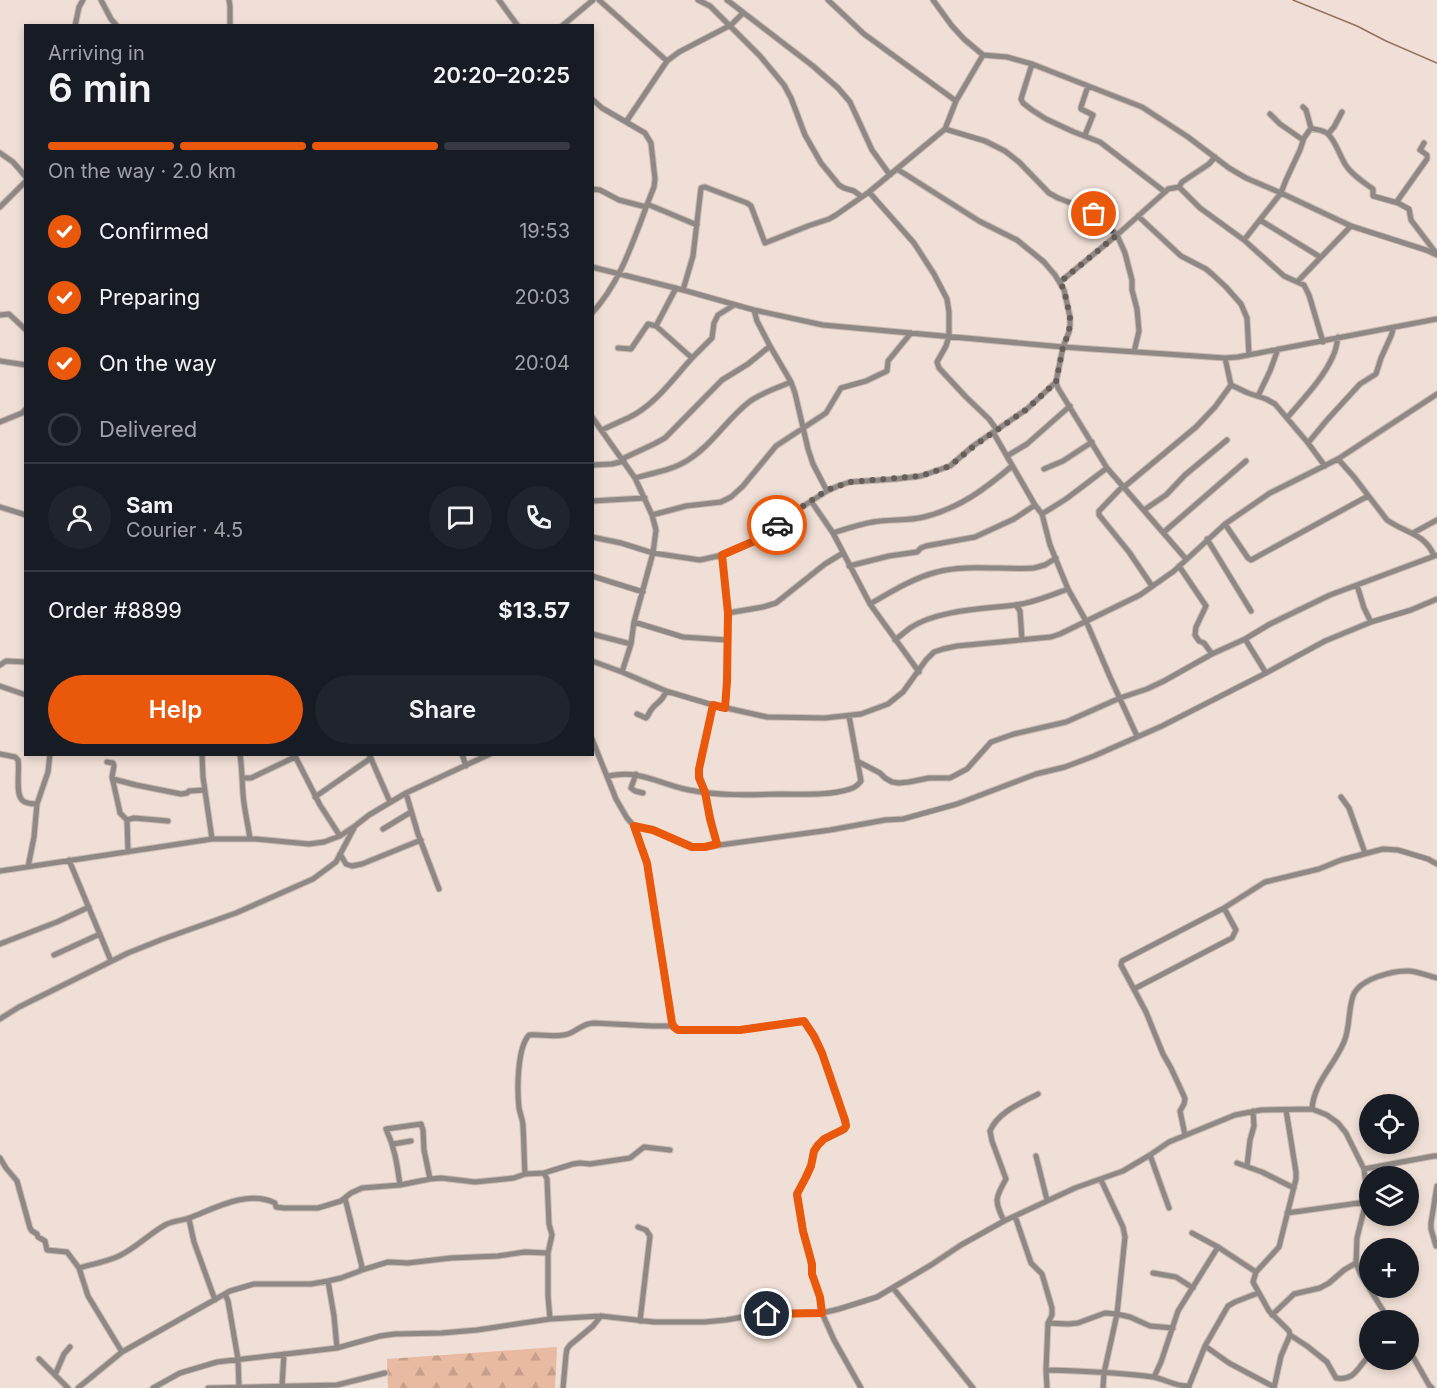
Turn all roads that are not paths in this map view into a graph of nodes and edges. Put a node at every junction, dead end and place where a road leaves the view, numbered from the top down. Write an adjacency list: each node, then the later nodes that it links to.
1 (83, 0): 12 (street)
2 (101, 0): 13 (street)
3 (229, 0): 14 (street)
4 (499, 0): 15 (street)
5 (592, 0): 16 (street)
6 (599, 0): 19 (street)
7 (698, 0): 17 (street)
8 (727, 0): 11 (street)
9 (828, 0): 23 (street)
10 (933, 0): 18 (street)
11 (744, 13): 17 (street); 37 (street)
12 (75, 24)
13 (115, 24)
14 (230, 24)
15 (516, 24)
16 (564, 24)
17 (730, 26): 19 (street); 45 (street)
18 (983, 55): 20 (street); 23 (street)
19 (667, 62): 27 (street)
20 (1032, 64): 21 (street); 31 (street)
21 (1088, 86): 31 (street); 35 (street)
22 (594, 101): 27 (street)
23 (956, 102): 29 (street)
24 (1303, 107): 28 (street)
25 (1342, 112): 30 (street)
26 (1270, 114): 32 (street)
27 (626, 122): 47 (street)
28 (1311, 128): 30 (street); 32 (street)
29 (945, 129): 36 (street); 53 (street)
30 (1328, 134): 46 (street)
31 (1085, 135): 43 (street)
32 (1303, 140): 44 (street)
33 (1425, 143): 46 (street)
34 (0, 153): 38 (street)
35 (1215, 157): 40 (street); 44 (street)
36 (897, 169): 37 (street); 60 (street)
37 (890, 175): 42 (street)
38 (24, 176)
39 (24, 181): 48 (street)
40 (1179, 187): 43 (street); 54 (street)
41 (594, 189): 47 (street)
42 (869, 192): 45 (street); 71 (street)
43 (1165, 192): 49 (street)
44 (1281, 193): 50 (street); 52 (street)
45 (862, 197): 51 (street)
46 (1398, 203): 55 (street)
47 (646, 205): 51 (street); 58 (street)
48 (0, 207)
49 (1138, 216): 53 (street); 79 (street)
50 (1260, 220): 54 (street); 56 (street)
51 (697, 225): 61 (street)
52 (1351, 226): 55 (street); 56 (street)
53 (1117, 235): 60 (street); 78 (street)
54 (1244, 240): 59 (street)
55 (1437, 255)
56 (1320, 257): 59 (street)
57 (594, 268): 58 (street)
58 (619, 274): 61 (street); 63 (street)
59 (1298, 281): 73 (street)
60 (1060, 282): 75 (street)
61 (680, 289): 62 (street); 67 (street)
62 (734, 304): 64 (street); 80 (street)
63 (594, 310)
64 (754, 310): 70 (street); 74 (street)
65 (0, 315): 69 (street)
66 (1437, 319): 68 (street)
67 (656, 326): 76 (street); 80 (street)
68 (1394, 327): 72 (street); 99 (street)
69 (24, 328)
70 (911, 333): 71 (street); 94 (street)
71 (949, 336): 75 (street); 96 (street)
72 (1338, 338): 73 (street); 91 (street)
73 (1323, 342): 77 (street)
74 (770, 346): 84 (street); 102 (street)
75 (1063, 347): 78 (street); 85 (street)
76 (618, 348)
77 (1278, 349): 79 (street); 88 (street)
78 (1134, 352): 81 (street)
79 (1249, 355): 81 (street)
80 (692, 358): 95 (street)
81 (1225, 358): 86 (street)
82 (0, 361): 83 (street)
83 (24, 365)
84 (791, 382): 94 (street); 109 (street)
85 (1056, 382): 89 (street); 96 (street)
86 (1231, 385): 88 (street); 110 (street)
87 (1437, 394): 101 (street)
88 (1258, 396): 91 (street)
89 (1070, 406): 98 (street); 100 (street)
90 (24, 411): 93 (street)
91 (1287, 418): 99 (street)
92 (594, 420): 95 (street)
93 (0, 422)
94 (804, 428): 111 (street); 121 (street)
95 (602, 430): 102 (street)
96 (995, 431): 100 (street); 111 (street)
97 (1227, 440): 118 (street)
98 (1092, 442): 107 (street); 108 (street)
99 (1308, 443): 106 (street)
100 (1006, 456): 105 (street)
101 (1338, 459): 106 (street); 112 (street)
102 (623, 460): 104 (street); 109 (street)
103 (1246, 461): 124 (street)
104 (594, 465)
105 (1012, 466): 116 (street); 125 (street)
106 (1325, 466): 123 (street)
107 (1107, 468): 110 (street); 120 (street)
108 (1044, 469)
109 (635, 478): 113 (street)
110 (1124, 486): 118 (street); 139 (street)
111 (827, 490): 115 (street)
112 (1368, 496): 123 (street); 126 (street)
113 (645, 498): 114 (street); 121 (street)
114 (594, 501)
115 (811, 501): 125 (street); 131 (street)
116 (1035, 505): 120 (street); 135 (street)
117 (0, 507): 119 (street)
118 (1144, 510): 124 (street)
119 (24, 514)
120 (1042, 514): 133 (street)
121 (652, 515): 129 (street)
122 (1437, 520): 126 (street)
123 (1225, 524): 128 (street)
124 (1164, 532): 134 (street)
125 (833, 533): 130 (street)
126 (1413, 533): 132 (street)
127 (594, 537): 129 (street)
128 (1207, 539): 134 (street); 145 (street)
129 (653, 553): 131 (street); 141 (street)
130 (843, 553): 135 (street); 146 (street)
131 (722, 555): 146 (street)
132 (1436, 555): 138 (street)
133 (1056, 558): 140 (street); 143 (street)
134 (1186, 559): 136 (street)
135 (849, 566): 143 (street)
136 (1179, 566): 139 (street); 156 (street)
137 (594, 577): 141 (street)
138 (1357, 585): 149 (street); 151 (street)
139 (1152, 586): 147 (street)
140 (1068, 589): 144 (street); 147 (street)
141 (643, 592): 148 (street)
142 (1437, 599): 149 (street)
143 (870, 604): 153 (street)
144 (1016, 605): 153 (street); 154 (street)
145 (1251, 611)
146 (728, 613): 152 (street)
147 (1086, 621): 154 (street); 166 (street)
148 (634, 622): 152 (street); 155 (street)
149 (1371, 622): 162 (street)
150 (594, 635): 155 (street)
151 (1245, 639): 156 (street); 162 (street)
152 (727, 640): 168 (street)
153 (895, 640): 161 (street)
154 (1022, 640): 161 (street)
155 (631, 644): 160 (street)
156 (1212, 654): 166 (street)
157 (24, 662): 159 (street)
158 (594, 663): 160 (street)
159 (0, 665)
160 (622, 672): 164 (street)
161 (918, 672): 170 (street)
162 (1266, 673): 171 (street)
163 (0, 686): 165 (street)
164 (666, 691): 167 (street); 169 (street)
165 (24, 694)
166 (1120, 698): 171 (street); 182 (street)
167 (713, 705): 168 (street); 191 (street)
168 (725, 708): 170 (street)
169 (637, 714)
170 (849, 716): 182 (street)
171 (1137, 736): 208 (street)
172 (594, 744): 187 (street)
173 (0, 754): 197 (street)
174 (50, 756): 197 (street)
175 (202, 756): 190 (street)
176 (240, 756): 188 (street)
177 (294, 756): 188 (street); 194 (street)
178 (370, 756): 194 (street); 196 (street)
179 (463, 756): 185 (street)
180 (477, 756): 184 (street)
181 (487, 756): 184 (street)
182 (857, 761): 191 (street)
183 (107, 762): 189 (street)
184 (475, 763): 185 (street)
185 (466, 766): 192 (street)
186 (636, 774): 187 (street); 191 (street); 193 (street)
187 (608, 776): 202 (street)
188 (243, 778): 206 (street)
189 (113, 779): 190 (street); 199 (street)
190 (205, 790): 205 (street)
191 (705, 792): 208 (street)
192 (406, 793): 196 (street); 198 (street)
193 (643, 793)
194 (315, 797): 204 (street)
195 (1341, 797): 210 (street)
196 (390, 802): 201 (street)
197 (37, 804): 214 (street)
198 (411, 812): 203 (street); 207 (street)
199 (127, 820): 200 (street); 209 (street)
200 (168, 821)
201 (355, 826): 204 (street); 211 (street)
202 (634, 826): 208 (street); 276 (street)
203 (383, 829)
204 (340, 836): 206 (street)
205 (212, 839): 206 (street); 209 (street)
206 (250, 839)
207 (421, 840): 211 (street); 216 (street)
208 (717, 844)
209 (128, 852): 212 (street)
210 (1365, 853): 213 (street); 218 (street)
211 (340, 854): 222 (street)
212 (69, 860): 214 (street); 217 (street)
213 (1437, 864)
214 (28, 867): 215 (street)
215 (0, 871)
216 (440, 889)
217 (89, 907): 219 (street); 220 (street)
218 (1224, 908): 224 (street); 224 (street)
219 (100, 934): 221 (street); 222 (street)
220 (0, 944)
221 (54, 955)
222 (111, 961): 225 (street)
223 (1437, 978): 228 (street)
224 (1134, 989): 231 (street)
225 (0, 1019)
226 (671, 1026): 244 (street)
227 (1038, 1094): 257 (street)
228 (1312, 1109): 229 (street); 241 (street)
229 (1286, 1110): 230 (street); 249 (street)
230 (1253, 1111): 231 (street); 240 (street)
231 (1185, 1135): 235 (street)
232 (411, 1141): 233 (street)
233 (393, 1144): 245 (street); 247 (street)
234 (670, 1150): 243 (street)
235 (1150, 1155): 246 (street); 253 (street)
236 (1036, 1156): 251 (street)
237 (1437, 1156): 242 (street)
238 (0, 1158): 265 (street)
239 (1237, 1163): 240 (street)
240 (1247, 1166): 249 (street)
241 (1362, 1166)
242 (1380, 1166)
243 (544, 1173): 244 (street); 263 (street)
244 (525, 1174): 245 (street)
245 (430, 1179): 247 (street)
246 (1101, 1180): 251 (street); 277 (street)
247 (400, 1185): 250 (street)
248 (1437, 1186): 261 (street)
249 (1294, 1188): 254 (street)
250 (345, 1198): 256 (street); 266 (street)
251 (1047, 1200): 255 (street)
252 (1359, 1203): 254 (street)
253 (1169, 1208)
254 (1287, 1213): 267 (street)
255 (1015, 1216): 257 (street); 282 (street)
256 (189, 1218): 265 (street); 274 (street)
257 (1004, 1221): 270 (street)
258 (1360, 1226): 264 (street)
259 (638, 1227): 281 (street)
260 (1192, 1233): 262 (street)
261 (1436, 1246)
262 (1218, 1247): 267 (street); 271 (street)
263 (548, 1252): 266 (street); 280 (street)
264 (1356, 1263): 275 (street); 278 (street)
265 (79, 1268): 288 (street)
266 (362, 1270): 269 (street)
267 (1256, 1272): 272 (street)
268 (1154, 1273): 271 (street)
269 (328, 1281): 273 (street); 287 (street)
270 (893, 1288): 276 (street); 308 (street)
271 (1193, 1288): 283 (street)
272 (1258, 1293): 278 (street); 285 (street)
273 (225, 1294): 274 (street); 291 (street)
274 (215, 1300): 288 (street)
275 (1383, 1310)
276 (822, 1313): 281 (street); 307 (street)
277 (1117, 1314): 282 (street); 283 (street); 295 (street)
278 (1272, 1315): 284 (street)
279 (601, 1316): 280 (street); 281 (street); 306 (street)
280 (550, 1319): 287 (street)
281 (640, 1321)
282 (1048, 1323): 294 (street)
283 (1173, 1328): 298 (street)
284 (1290, 1335): 292 (street); 311 (street)
285 (1205, 1346): 299 (street); 311 (street)
286 (70, 1347): 297 (street)
287 (337, 1348): 289 (street)
288 (122, 1352): 303 (street)
289 (284, 1354): 291 (street); 301 (street)
290 (39, 1359): 297 (street)
291 (238, 1359): 300 (street); 304 (street)
292 (1359, 1366)
293 (1419, 1367): 312 (street)
294 (1046, 1370): 295 (street); 309 (street)
295 (1104, 1372): 298 (street); 310 (street)
296 (385, 1374): 301 (street)
297 (55, 1375): 302 (street)
298 (1154, 1377): 299 (street)
299 (1174, 1386)
300 (239, 1387): 301 (street); 305 (street)
301 (282, 1387)
302 (68, 1388)
303 (78, 1388)
304 (153, 1388)
305 (208, 1388)
306 (563, 1388)
307 (861, 1388)
308 (973, 1388)
309 (1047, 1388)
310 (1103, 1388)
311 (1274, 1388)
312 (1432, 1388)

